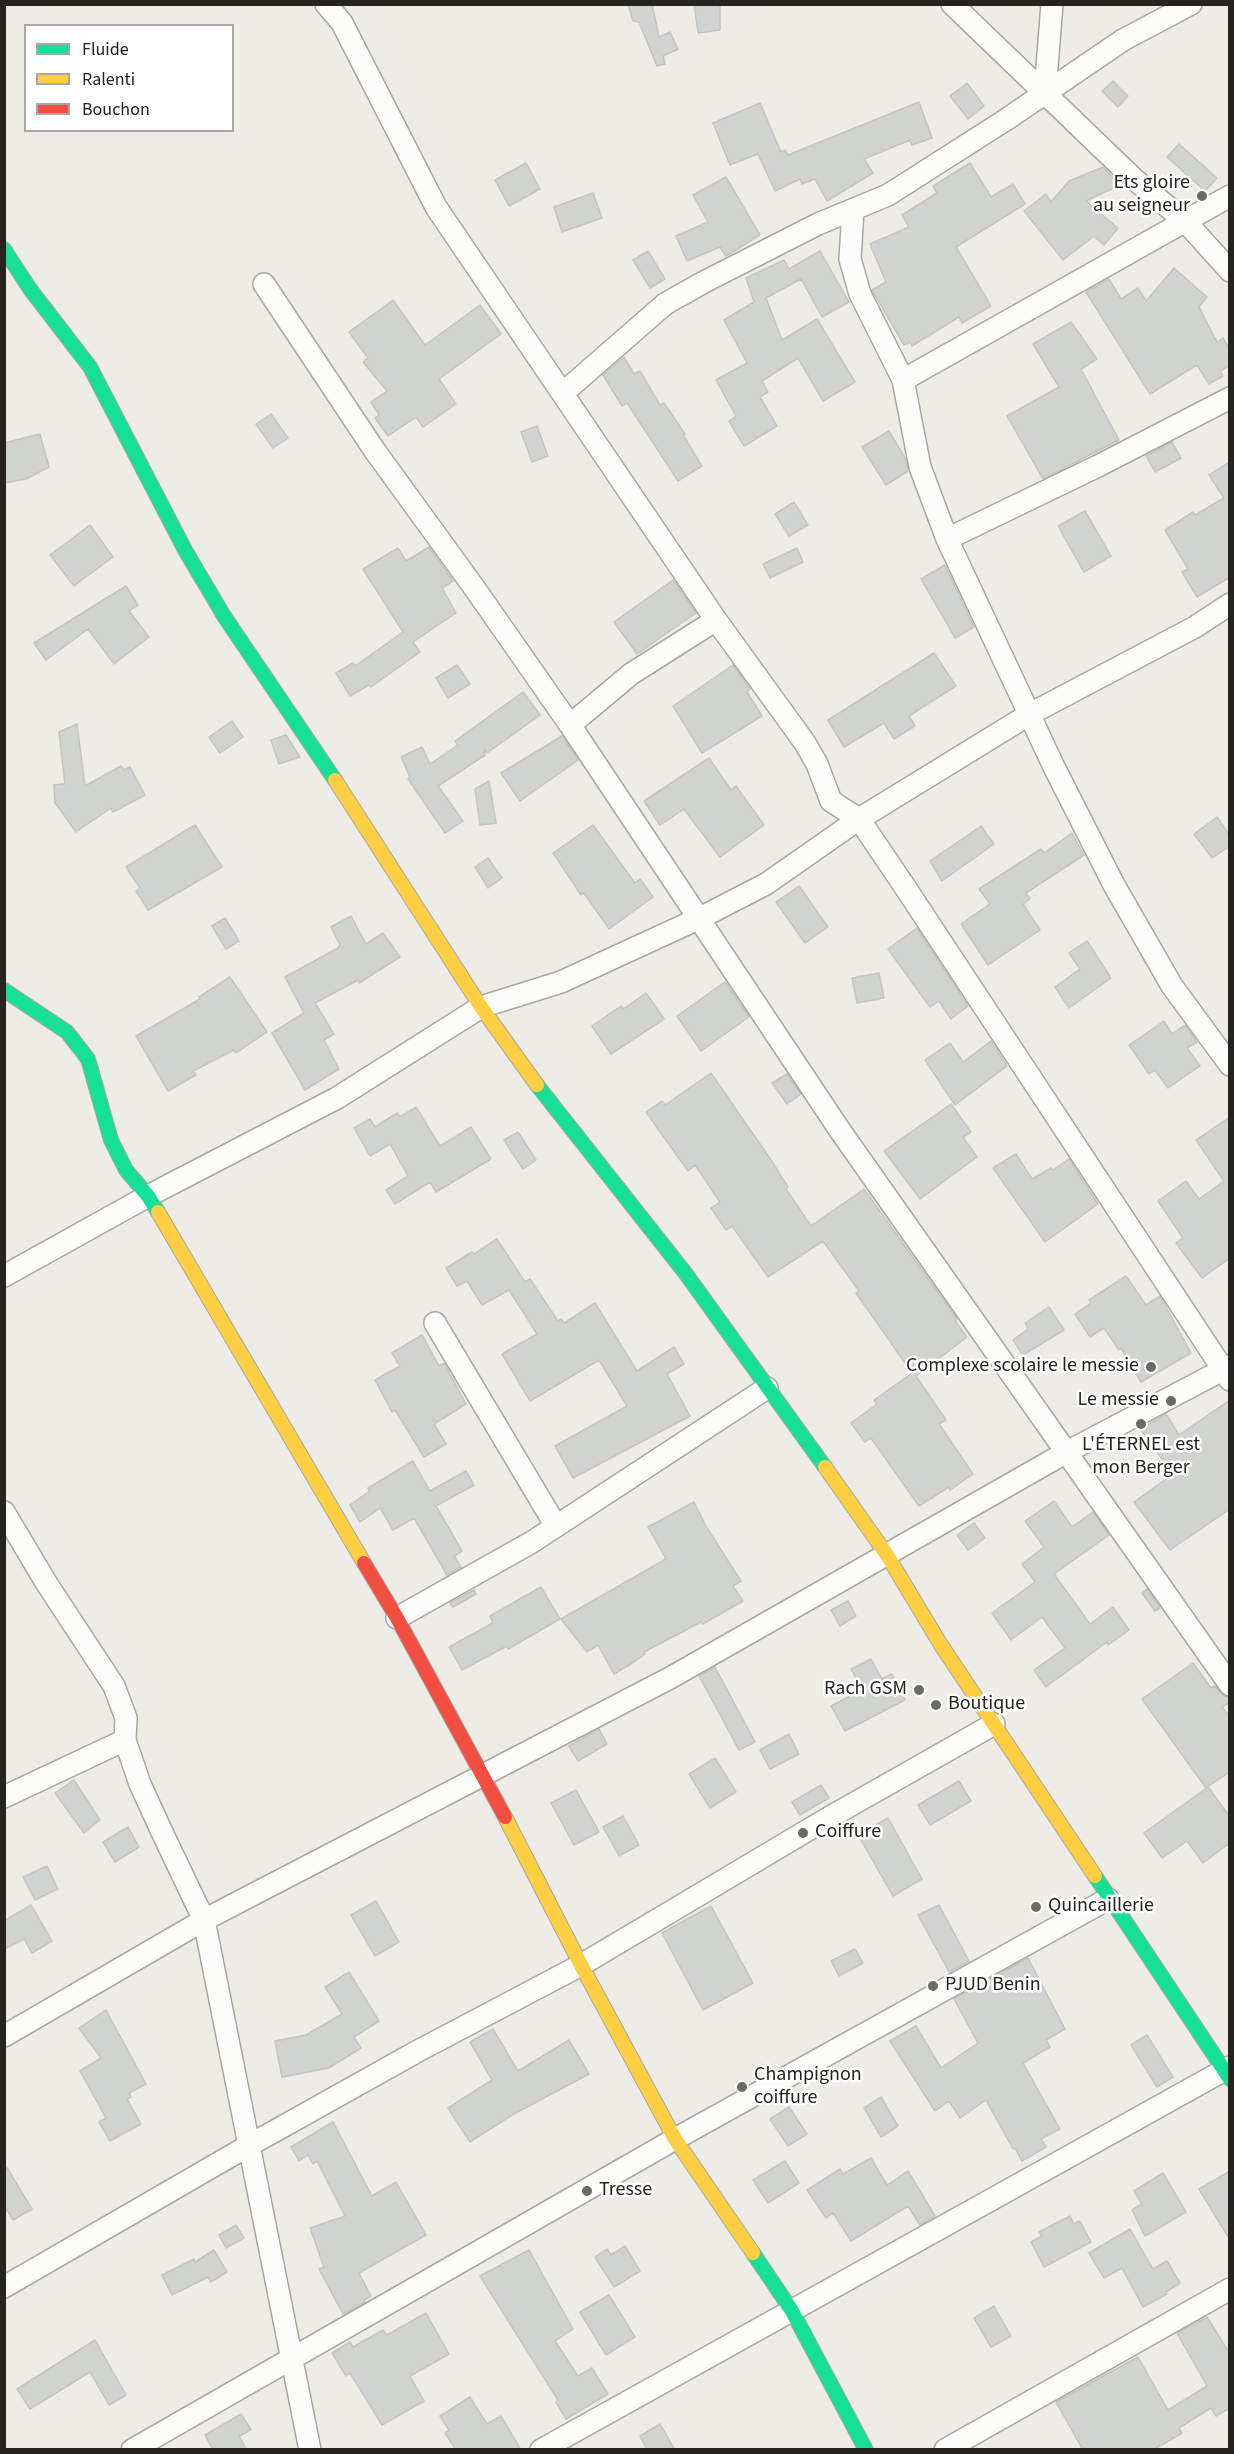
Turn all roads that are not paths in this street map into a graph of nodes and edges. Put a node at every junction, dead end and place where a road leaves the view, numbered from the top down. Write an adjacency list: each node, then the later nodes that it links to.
1 (326, 4): 13 (street)
2 (952, 4): 5 (street)
3 (1052, 4): 5 (street)
4 (1191, 4): 5 (street)
5 (1045, 92): 7 (street); 8 (street)
6 (1230, 196): 8 (street)
7 (853, 210): 12 (street); 13 (street)
8 (1185, 221): 10 (street); 12 (street)
9 (6, 254): 23 (street)
10 (1230, 271)
11 (264, 284): 19 (street)
12 (903, 380): 15 (street)
13 (563, 393): 17 (street)
14 (1230, 398): 15 (street)
15 (947, 539): 18 (street)
16 (1230, 604): 18 (street)
17 (716, 620): 19 (street); 20 (street)
18 (1030, 714): 20 (street); 24 (street)
19 (570, 724): 21 (street)
20 (859, 819): 21 (street); 28 (street)
21 (700, 918): 23 (street); 30 (street)
22 (4, 990): 25 (street)
23 (481, 1007): 25 (street); 29 (street)
24 (1230, 1065)
25 (148, 1196): 26 (street); 34 (street)
26 (4, 1276)
27 (435, 1323): 32 (street)
28 (1227, 1372): 30 (street)
29 (767, 1388): 32 (street); 33 (street)
30 (1065, 1453): 33 (street); 35 (street)
31 (4, 1512): 37 (street)
32 (556, 1526): 34 (street)
33 (887, 1555): 36 (street); 38 (street)
34 (397, 1618): 38 (street)
35 (1230, 1685)
36 (993, 1724): 40 (street); 42 (street)
37 (125, 1740): 39 (street); 41 (street)
38 (483, 1774): 41 (street); 42 (street)
39 (4, 1797)
40 (1108, 1899): 44 (street); 45 (street)
41 (204, 1920): 43 (street); 46 (street)
42 (581, 1965): 45 (street); 46 (street)
43 (4, 2036)
44 (1228, 2072): 49 (street)
45 (675, 2139): 49 (street); 50 (street)
46 (248, 2146): 47 (street); 50 (street)
47 (4, 2287)
48 (1230, 2289): 55 (street)
49 (792, 2311): 53 (street); 54 (street)
50 (292, 2357): 51 (street); 52 (street)
51 (132, 2450)
52 (310, 2450)
53 (541, 2450)
54 (866, 2450)
55 (945, 2450)

